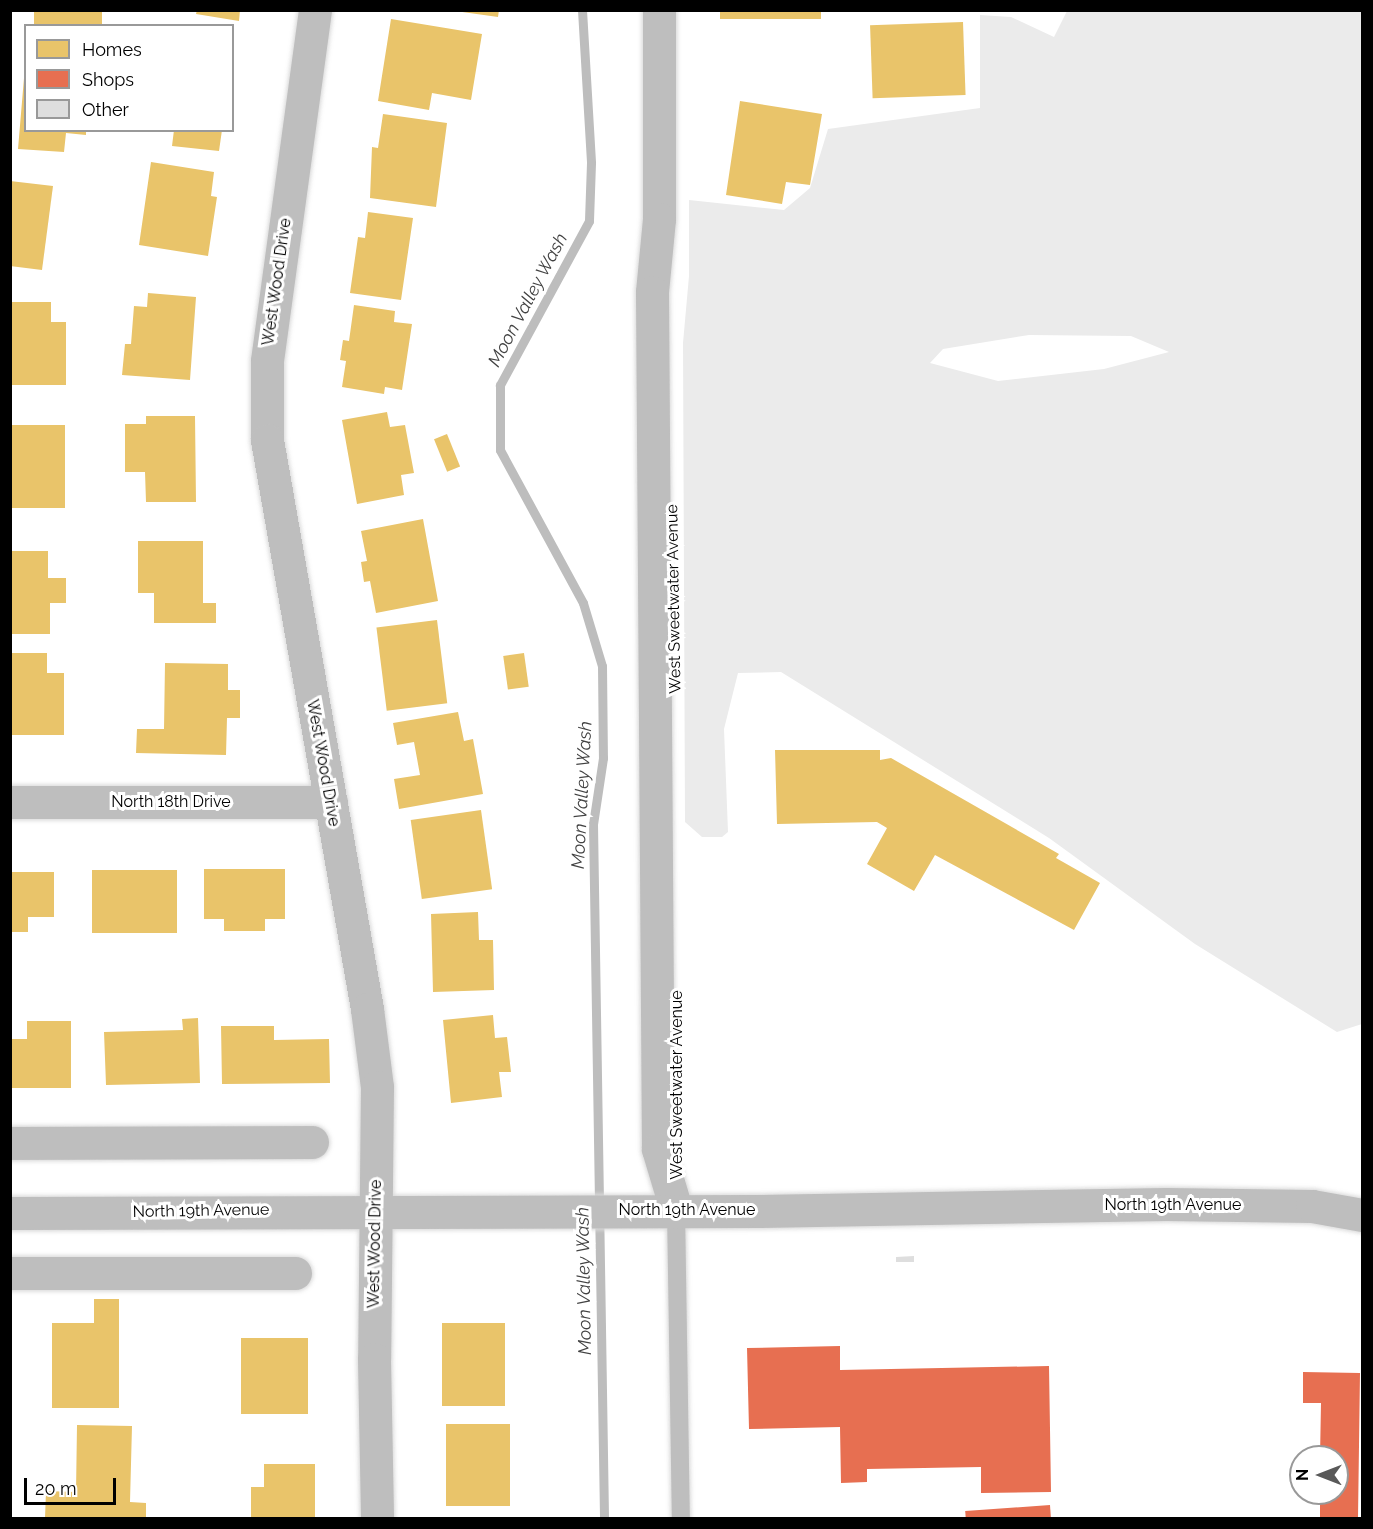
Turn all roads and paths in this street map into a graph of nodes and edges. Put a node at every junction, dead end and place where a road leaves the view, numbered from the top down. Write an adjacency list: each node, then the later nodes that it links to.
1 (315, 10): 5 (street, West Wood Drive)
2 (659, 10): 9 (street, West Sweetwater Avenue)
3 (679, 10): 9 (street, West Sweetwater Avenue)
4 (10, 802): 5 (street, North 18th Drive)
5 (331, 802): 8 (street, West Wood Drive)
6 (312, 1142): 7 (street)
7 (10, 1143)
8 (375, 1209): 9 (street, North 19th Avenue); 10 (street, North 19th Avenue); 14 (street, West Wood Drive)
9 (676, 1209): 11 (street, North 19th Avenue); 15 (lane)
10 (10, 1213)
11 (1362, 1215)
12 (10, 1273): 13 (street)
13 (295, 1273)
14 (377, 1518)
15 (681, 1518)

